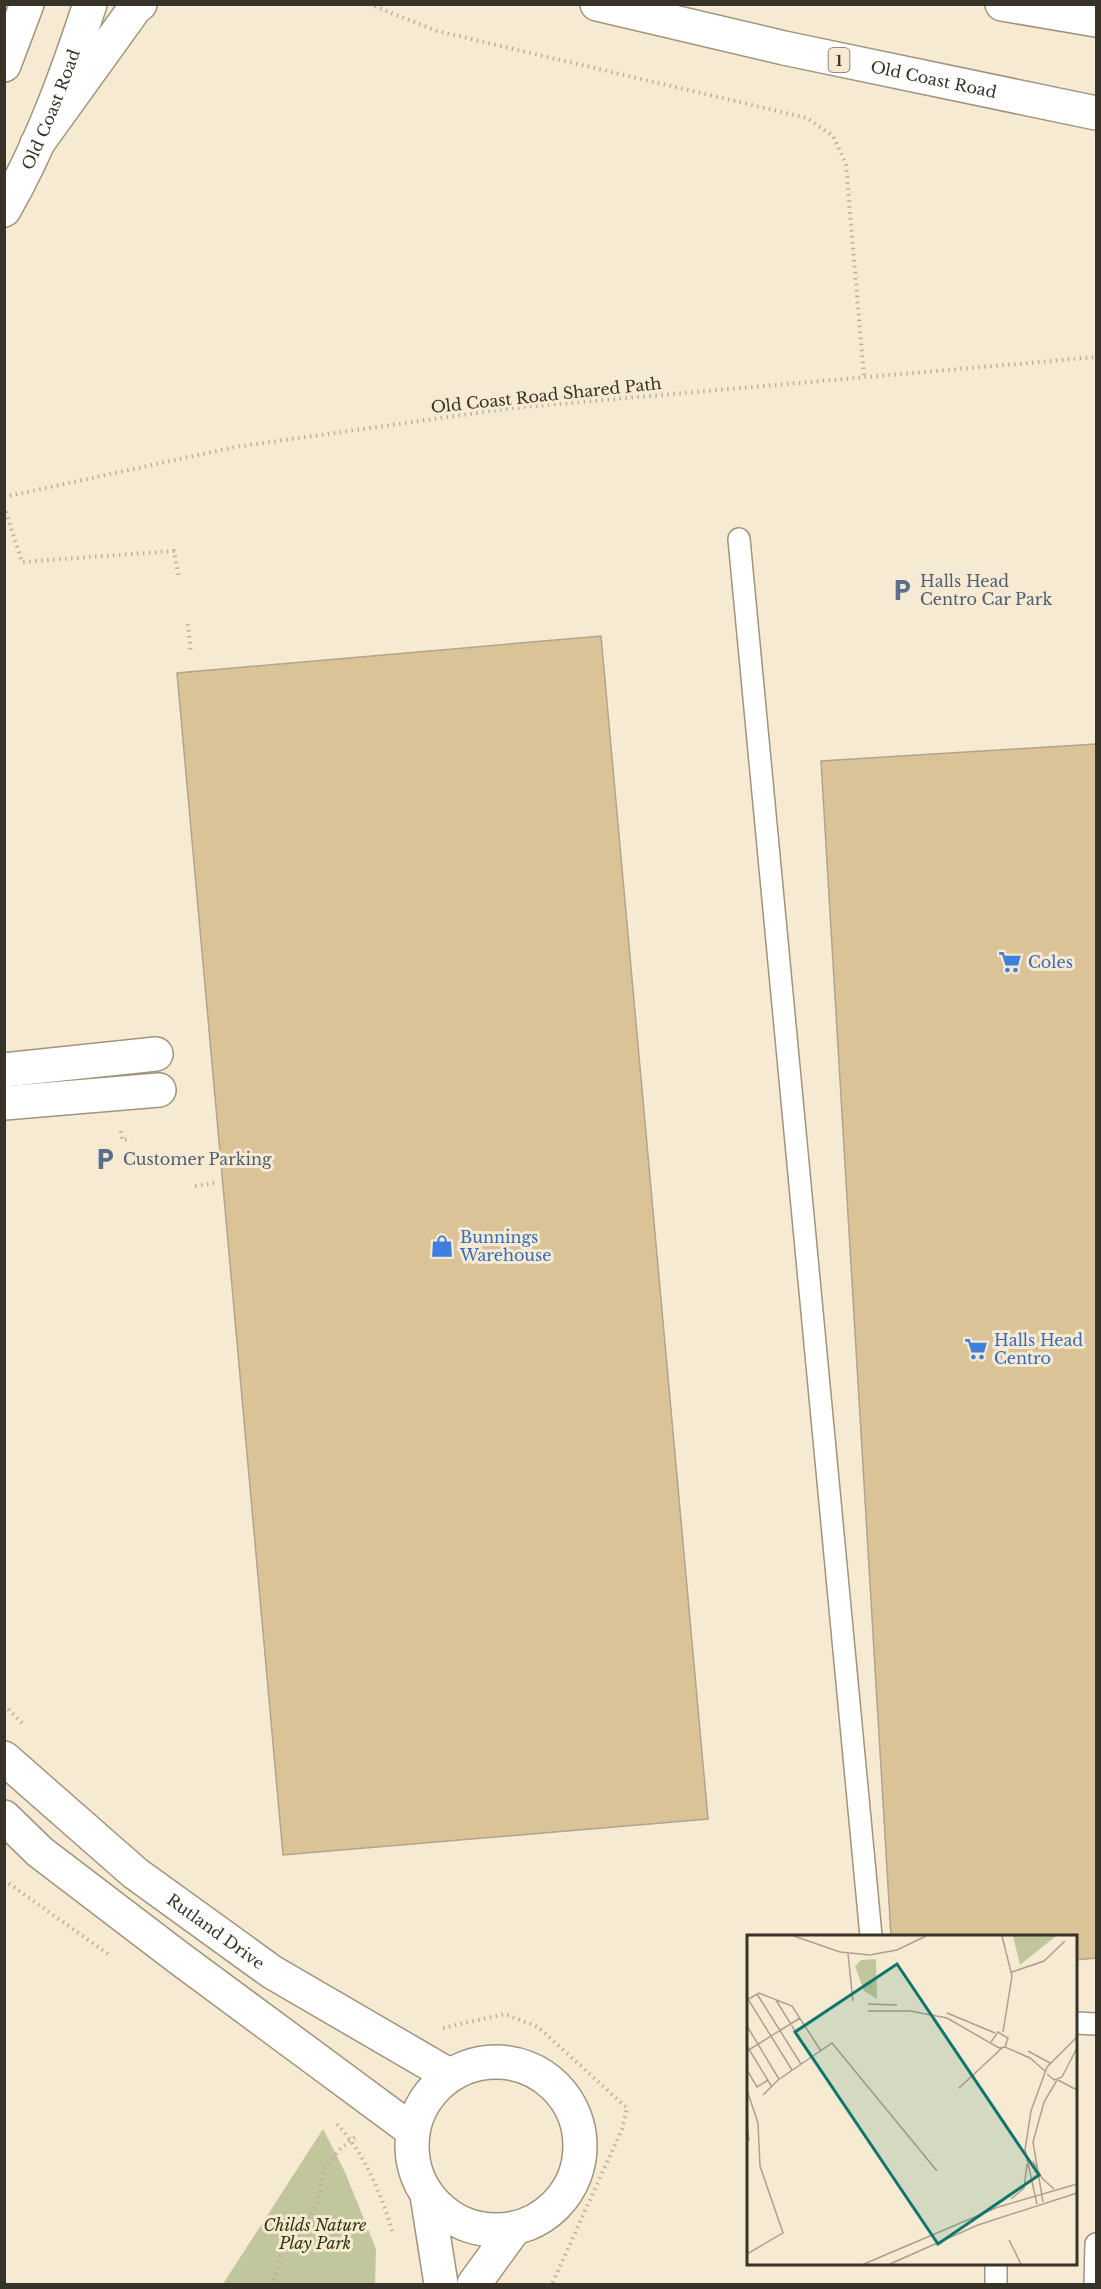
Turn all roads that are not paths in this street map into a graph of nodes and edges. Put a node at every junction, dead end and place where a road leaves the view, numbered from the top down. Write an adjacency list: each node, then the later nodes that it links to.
1 (27, 4): 7 (main road)
2 (90, 4): 9 (main road, Old Coast Road)
3 (140, 4): 9 (main road)
4 (597, 4): 8 (main road, Old Coast Road / 1)
5 (1002, 4): 6 (main road)
6 (1096, 20)
7 (4, 65)
8 (1096, 113)
9 (37, 144): 10 (main road, Old Coast Road)
10 (4, 210)
11 (739, 539): 18 (lane)
12 (156, 1054): 13 (main road)
13 (4, 1070)
14 (159, 1090): 15 (main road)
15 (4, 1103)
16 (4, 1758): 21 (main road, Rutland Drive)
17 (4, 1817): 22 (main road)
18 (872, 1935)
19 (1077, 2024): 20 (lane)
20 (1096, 2024)
21 (449, 2075): 22 (main road); 24 (main road)
22 (413, 2131): 23 (main road)
23 (427, 2195): 24 (main road); 27 (main road)
24 (514, 2229): 28 (main road)
25 (1096, 2244): 30 (lane)
26 (996, 2265): 29 (lane)
27 (441, 2284)
28 (474, 2284)
29 (996, 2284)
30 (1095, 2284)

